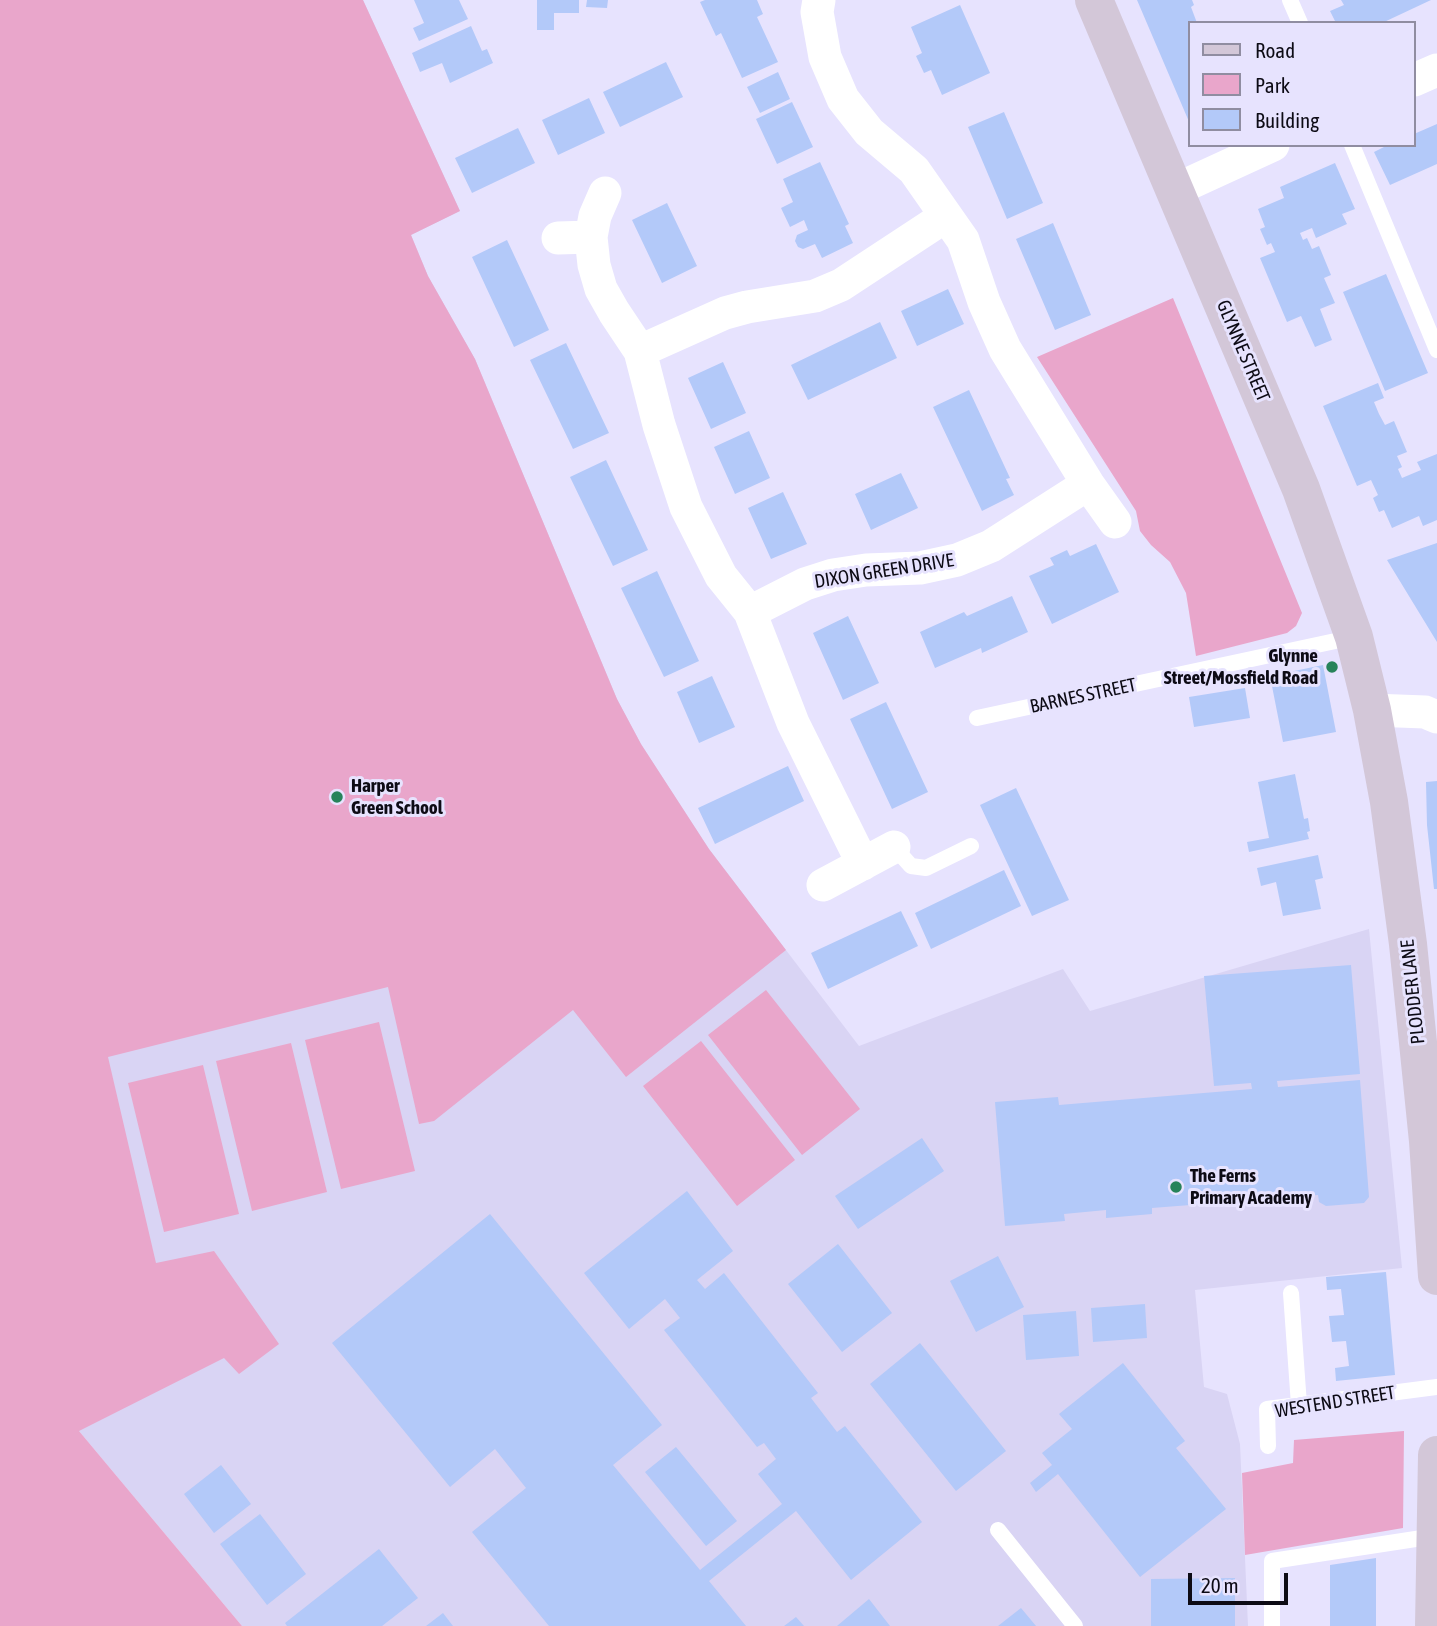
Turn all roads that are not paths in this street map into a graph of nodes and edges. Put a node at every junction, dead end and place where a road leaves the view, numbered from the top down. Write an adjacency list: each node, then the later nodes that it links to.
1 (819, 0): 11 (street)
2 (1094, 0): 9 (main road, GLYNNE STREET)
3 (1290, 0): 4 (lane)
4 (1299, 21)
5 (1437, 70): 6 (street)
6 (1416, 79)
7 (1269, 147): 9 (street)
8 (1353, 147): 14 (lane)
9 (1175, 190): 19 (main road, GLYNNE STREET)
10 (605, 193): 12 (street)
11 (946, 216): 15 (street); 16 (street)
12 (592, 237): 13 (street); 15 (street)
13 (558, 238)
14 (1437, 350)
15 (640, 351): 18 (street)
16 (1088, 484): 17 (street); 18 (street, DIXON GREEN DRIVE)
17 (1115, 522)
18 (750, 612): 25 (street)
19 (1354, 637): 20 (main road, GLYNNE STREET); 22 (lane, BARNES STREET)
20 (1372, 710): 21 (street); 27 (main road, PLODDER LANE)
21 (1437, 717)
22 (977, 718)
23 (971, 846): 24 (lane)
24 (894, 847): 25 (street)
25 (863, 864): 26 (street)
26 (823, 885)
27 (1437, 1276)
28 (1291, 1293): 30 (lane)
29 (1437, 1387): 30 (lane, WESTEND STREET)
30 (1298, 1405): 31 (lane, WESTEND STREET)
31 (1268, 1446)
32 (1437, 1455): 34 (main road)
33 (998, 1530): 35 (lane)
34 (1435, 1536): 36 (lane); 37 (main road)
35 (1075, 1626)
36 (1272, 1626)
37 (1434, 1626)

